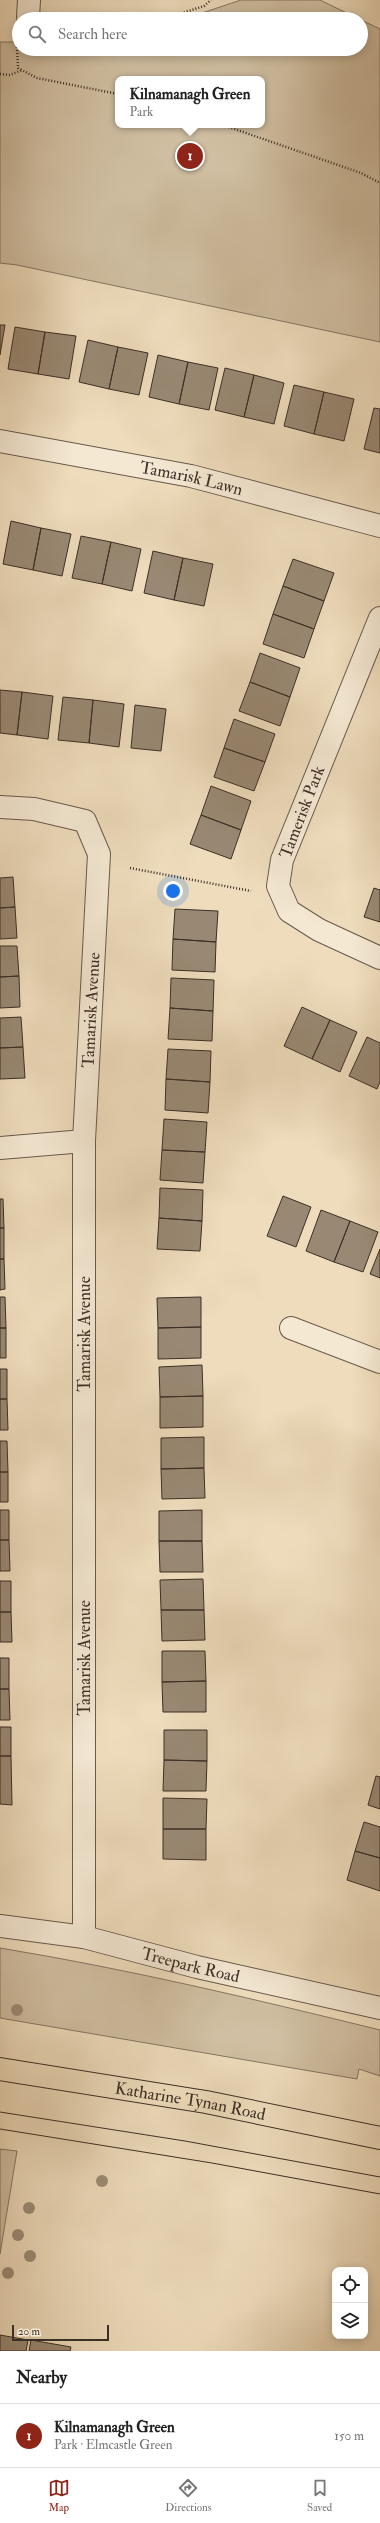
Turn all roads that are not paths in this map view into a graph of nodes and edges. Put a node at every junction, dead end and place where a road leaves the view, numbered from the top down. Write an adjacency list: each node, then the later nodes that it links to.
1 (0, 441): 2 (street, Tamarisk Lawn)
2 (380, 526)
3 (380, 618): 5 (street, Tamerisk Park)
4 (0, 807): 6 (street, Tamarisk Avenue)
5 (380, 958)
6 (84, 1141): 7 (street); 11 (street, Tamarisk Avenue)
7 (0, 1148)
8 (291, 1328): 9 (street)
9 (380, 1362)
10 (0, 1926): 11 (street, Treepark Road)
11 (84, 1936): 12 (street, Treepark Road)
12 (380, 2008)
13 (0, 2069): 14 (main road, Katharine Tynan Road)
14 (380, 2138)

